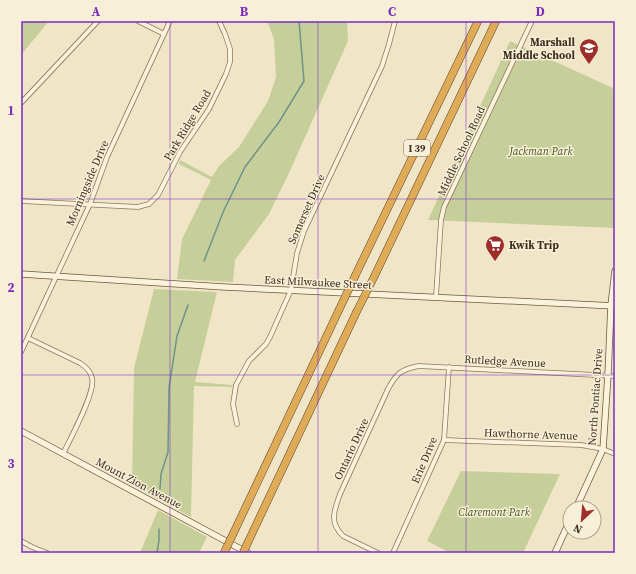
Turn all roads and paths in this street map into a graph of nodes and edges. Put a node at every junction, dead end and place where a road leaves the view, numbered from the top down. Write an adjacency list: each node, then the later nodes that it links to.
1 (98, 21): 10 (street)
2 (138, 21): 9 (street)
3 (170, 21): 9 (street, Morningside Drive)
4 (219, 21): 12 (street, Park Ridge Road)
5 (395, 21): 16 (street, Somerset Drive)
6 (478, 21): 35 (highway, I 39, bridge)
7 (496, 21): 36 (highway, I 39, bridge)
8 (532, 21): 17 (street, Middle School Road)
9 (164, 34): 12 (street, Morningside Drive)
10 (21, 103)
11 (21, 201): 12 (street)
12 (90, 204): 15 (street, Morningside Drive)
13 (615, 271): 18 (main road, North Pontiac Drive)
14 (21, 274): 15 (main road, East Milwaukee Street)
15 (56, 276): 16 (main road, East Milwaukee Street); 19 (street, Morningside Drive)
16 (292, 290): 17 (main road, East Milwaukee Street); 25 (street, Somerset Drive)
17 (436, 297): 18 (main road, East Milwaukee Street)
18 (613, 305): 23 (main road, North Pontiac Drive)
19 (28, 338): 20 (street, Morningside Drive); 29 (street)
20 (21, 352)
21 (449, 367): 22 (street, Rutledge Avenue); 23 (street, Rutledge Avenue); 27 (street, Erie Drive)
22 (397, 375): 38 (street, Ontario Drive)
23 (608, 375): 24 (street, Rutledge Avenue); 28 (main road, North Pontiac Drive)
24 (615, 376)
25 (236, 424)
26 (21, 431): 29 (main road, Mount Zion Avenue)
27 (444, 440): 28 (street, Hawthorne Avenue); 39 (street, Erie Drive)
28 (603, 449): 30 (street, Hawthorne Avenue); 31 (main road, North Pontiac Drive)
29 (63, 454): 37 (main road, Mount Zion Avenue)
30 (615, 454)
31 (580, 500)
32 (562, 538): 40 (main road)
33 (21, 541): 34 (street)
34 (47, 553)
35 (224, 553)
36 (243, 553)
37 (248, 553)
38 (378, 553)
39 (393, 553)
40 (555, 553)

